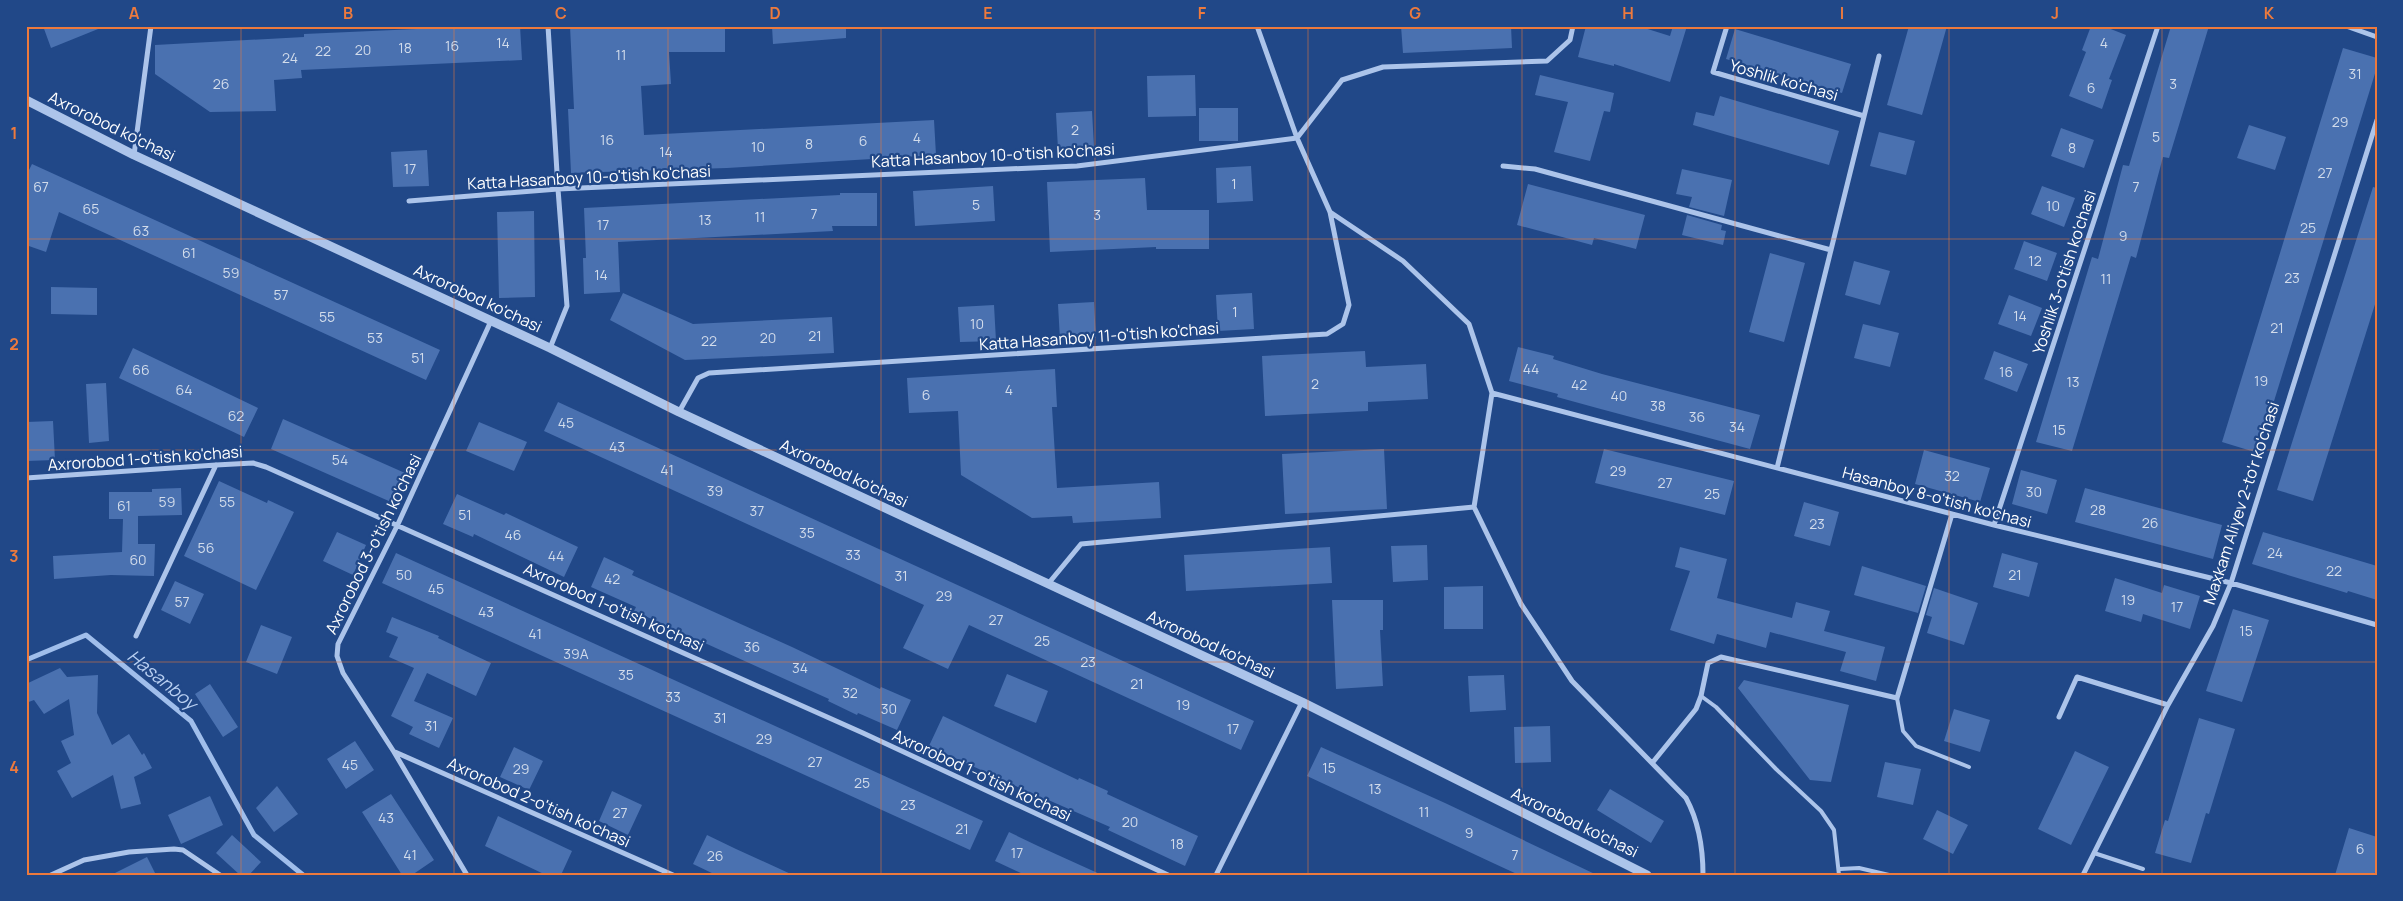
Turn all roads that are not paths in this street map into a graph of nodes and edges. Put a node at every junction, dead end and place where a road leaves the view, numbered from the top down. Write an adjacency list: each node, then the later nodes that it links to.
1 (151, 26): 14 (street)
2 (548, 26): 16 (street)
3 (1257, 26): 13 (street, Katta Hasanboy 11-o'tish ko'chasi)
4 (1573, 26): 13 (street)
5 (1727, 26): 11 (street, Yoshlik ko'chasi)
6 (2158, 26): 30 (street, Yoshlik 3-o'tish ko'chasi)
7 (2346, 26): 8 (street)
8 (2377, 37)
9 (1879, 56): 11 (street)
10 (27, 102): 14 (street, Axrorobod ko'chasi)
11 (1864, 116): 19 (street)
12 (2377, 120): 31 (street, Maxkam Aliyev 2-to'r ko'chasi)
13 (1297, 138): 16 (street, Katta Hasanboy 10-o'tish ko'chasi); 18 (street, Katta Hasanboy 11-o'tish ko'chasi)
14 (134, 154): 20 (street, Axrorobod ko'chasi)
15 (1503, 166): 19 (street)
16 (558, 189): 17 (street, Katta Hasanboy 10-o'tish ko'chasi); 21 (street)
17 (409, 201)
18 (1330, 212): 22 (street); 23 (street, Katta Hasanboy 11-o'tish ko'chasi)
19 (1831, 250): 25 (street)
20 (492, 321): 21 (street, Axrorobod ko'chasi); 29 (street, Axrorobod 3-o'tish ko'chasi)
21 (550, 348): 23 (street, Axrorobod ko'chasi)
22 (1492, 393): 25 (street, Hasanboy 8-o'tish ko'chasi); 27 (street)
23 (679, 412): 32 (street, Axrorobod ko'chasi)
24 (216, 465): 26 (street, Axrorobod 1-o'tish ko'chasi); 29 (street, Axrorobod 1-o'tish ko'chasi); 34 (street)
25 (1776, 468): 28 (street, Hasanboy 8-o'tish ko'chasi)
26 (26, 478)
27 (1474, 507): 32 (street); 41 (street)
28 (1952, 514): 30 (street, Hasanboy 8-o'tish ko'chasi); 36 (street)
29 (398, 524): 40 (street, Axrorobod 3-o'tish ko'chasi); 50 (street, Axrorobod 1-o'tish ko'chasi)
30 (1994, 525): 31 (street, Hasanboy 8-o'tish ko'chasi)
31 (2230, 583): 33 (street, Hasanboy 8-o'tish ko'chasi); 38 (street, Maxkam Aliyev 2-to'r ko'chasi)
32 (1048, 585): 37 (street, Axrorobod ko'chasi)
33 (2377, 625)
34 (136, 636)
35 (1701, 696): 36 (street); 41 (street); 44 (lane)
36 (1897, 698): 42 (lane)
37 (1302, 702): 51 (street); 52 (street, Axrorobod ko'chasi)
38 (2168, 705): 39 (street); 43 (street, Maxkam Aliyev 2-to'r ko'chasi)
39 (2059, 717)
40 (394, 752): 48 (street, Axrorobod 3-o'tish ko'chasi); 49 (street, Axrorobod 2-o'tish ko'chasi)
41 (1653, 762): 53 (street)
42 (1970, 767)
43 (2094, 853): 45 (lane); 56 (street, Maxkam Aliyev 2-to'r ko'chasi)
44 (1840, 869): 54 (lane); 55 (lane)
45 (2143, 869)
46 (51, 875): 47 (street)
47 (220, 875)
48 (467, 875)
49 (673, 875)
50 (1168, 875)
51 (1216, 875)
52 (1647, 875)
53 (1703, 875)
54 (1839, 875)
55 (1889, 875)
56 (2083, 875)

